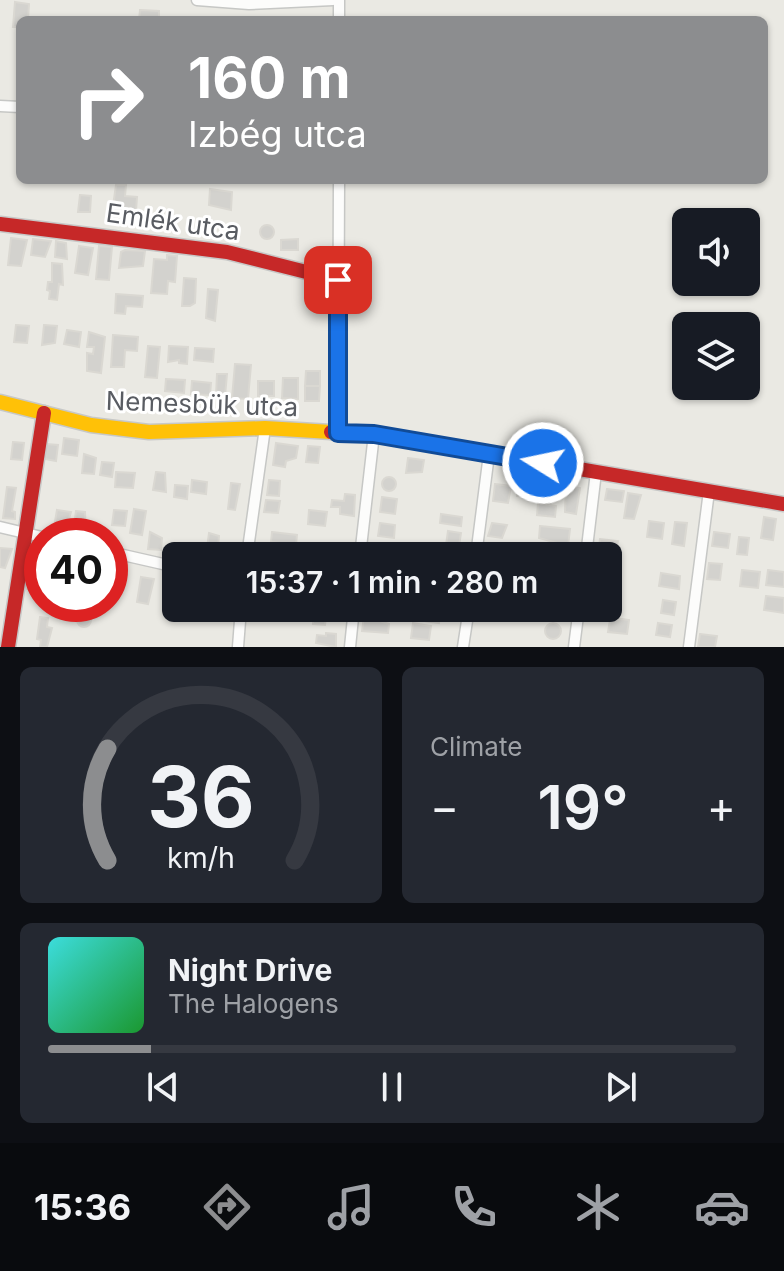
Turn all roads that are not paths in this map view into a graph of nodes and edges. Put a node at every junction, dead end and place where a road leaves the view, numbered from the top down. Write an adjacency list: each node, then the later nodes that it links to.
1 (197, 0): 3 (street)
2 (336, 0): 3 (street)
3 (278, 1)
4 (339, 184): 6 (street)
5 (0, 224): 6 (street, Emlék utca)
6 (338, 280): 10 (street)
7 (0, 402): 8 (street, Nemesbük utca)
8 (44, 413): 9 (street, Nemesbük utca); 17 (street)
9 (265, 428): 10 (street, Nemesbük utca); 18 (street)
10 (338, 433): 11 (street, Nemesbük utca)
11 (374, 434): 12 (street, Nemesbük utca); 19 (street)
12 (489, 454): 13 (street, Nemesbük utca); 20 (street)
13 (596, 472): 14 (street, Nemesbük utca); 21 (street)
14 (709, 491): 15 (street, Nemesbük utca); 33 (street)
15 (784, 504)
16 (0, 527): 17 (street)
17 (23, 532): 28 (street)
18 (249, 542)
19 (362, 542)
20 (478, 542)
21 (588, 542)
22 (128, 556): 23 (street)
23 (162, 564)
24 (240, 622): 29 (street)
25 (353, 622): 30 (street)
26 (467, 622): 31 (street)
27 (577, 622): 32 (street)
28 (8, 647)
29 (238, 647)
30 (350, 647)
31 (463, 647)
32 (574, 647)
33 (689, 647)

